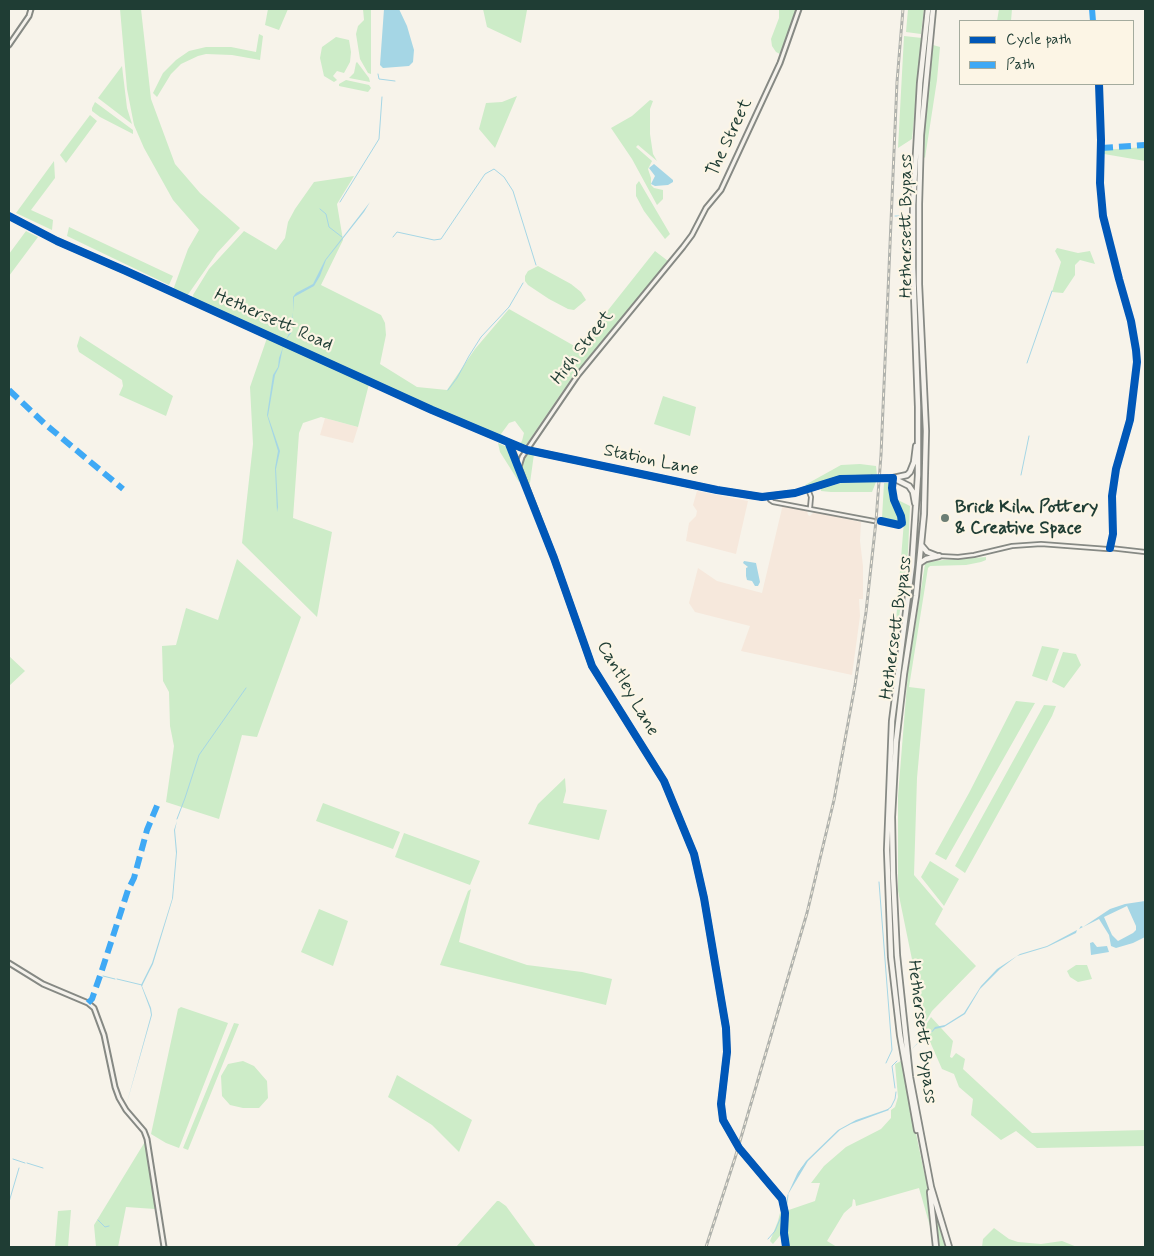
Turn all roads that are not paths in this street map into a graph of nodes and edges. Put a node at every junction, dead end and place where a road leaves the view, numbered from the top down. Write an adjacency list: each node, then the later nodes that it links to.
1 (31, 9): 5 (street)
2 (799, 9): 7 (street, The Street)
3 (928, 9): 8 (highway, Hethersett Bypass)
4 (933, 9): 19 (highway, Hethersett Bypass)
5 (9, 45)
6 (9, 216): 9 (street, Hethersett Road)
7 (666, 267): 10 (street, High Street)
8 (919, 431): 12 (highway); 17 (highway, Hethersett Bypass)
9 (509, 444): 10 (street, Hethersett Road); 11 (street, Cantley Lane)
10 (527, 450): 11 (street); 14 (street, Station Lane)
11 (519, 467): 25 (street, Cantley Lane)
12 (891, 478): 13 (street, Station Lane, bridge); 17 (highway); 18 (street)
13 (808, 488): 14 (street, Station Lane); 15 (street)
14 (770, 497): 15 (street, Station Lane)
15 (810, 508): 16 (street, Station Lane)
16 (874, 520)
17 (916, 520): 26 (highway, Hethersett Bypass)
18 (881, 521)
19 (922, 546): 21 (highway); 22 (highway, Hethersett Bypass)
20 (1145, 552): 21 (street)
21 (939, 556): 22 (highway)
22 (920, 563): 27 (highway, Hethersett Bypass)
23 (9, 963): 24 (street)
24 (164, 1247)
25 (786, 1247)
26 (936, 1247)
27 (949, 1247)

